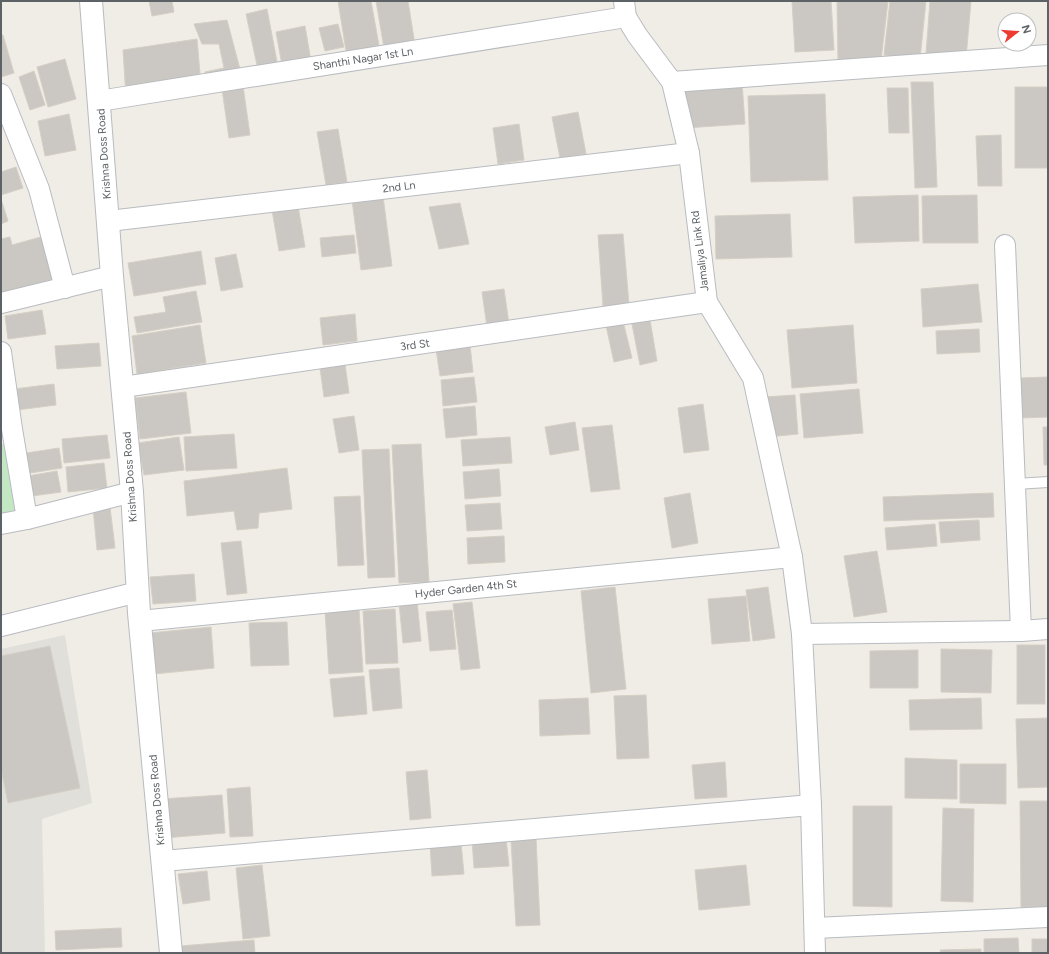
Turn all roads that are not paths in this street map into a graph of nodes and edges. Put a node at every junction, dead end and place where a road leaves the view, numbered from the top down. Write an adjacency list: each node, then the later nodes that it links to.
1 (91, 1): 6 (street, Krishna Doss Road)
2 (625, 9): 4 (street, Jamaliya Link Rd); 6 (street, Shanthi Nagar 1st Ln)
3 (1048, 54): 4 (street)
4 (672, 82): 7 (street, Jamaliya Link Rd)
5 (1, 94): 11 (street)
6 (99, 101): 8 (street, Krishna Doss Road)
7 (689, 153): 8 (street, 2nd Ln); 12 (street, Jamaliya Link Rd)
8 (109, 221): 10 (street, Krishna Doss Road)
9 (1005, 245): 18 (street)
10 (112, 276): 11 (street); 15 (street, Krishna Doss Road)
11 (65, 288): 13 (street)
12 (707, 302): 15 (street, 3rd St); 22 (street, Jamaliya Link Rd)
13 (1, 303)
14 (1, 352): 16 (street)
15 (123, 387): 19 (street, Krishna Doss Road)
16 (6, 430): 20 (street)
17 (1048, 482): 18 (lane)
18 (1015, 484): 27 (street)
19 (132, 492): 20 (street); 23 (street, Krishna Doss Road)
20 (28, 519): 21 (street)
21 (1, 524)
22 (792, 557): 24 (street, Hyder Garden 4th St); 28 (street, Jamaliya Link Rd)
23 (138, 592): 24 (street, Krishna Doss Road); 25 (street)
24 (140, 621): 30 (street, Krishna Doss Road)
25 (1, 626)
26 (1048, 629): 27 (street)
27 (1021, 631): 28 (street)
28 (802, 634): 29 (street, Jamaliya Link Rd)
29 (811, 805): 30 (street); 32 (street, Jamaliya Link Rd)
30 (163, 861): 33 (street, Krishna Doss Road)
31 (1048, 917): 32 (street)
32 (815, 928): 34 (street, Jamaliya Link Rd)
33 (171, 953)
34 (815, 953)

